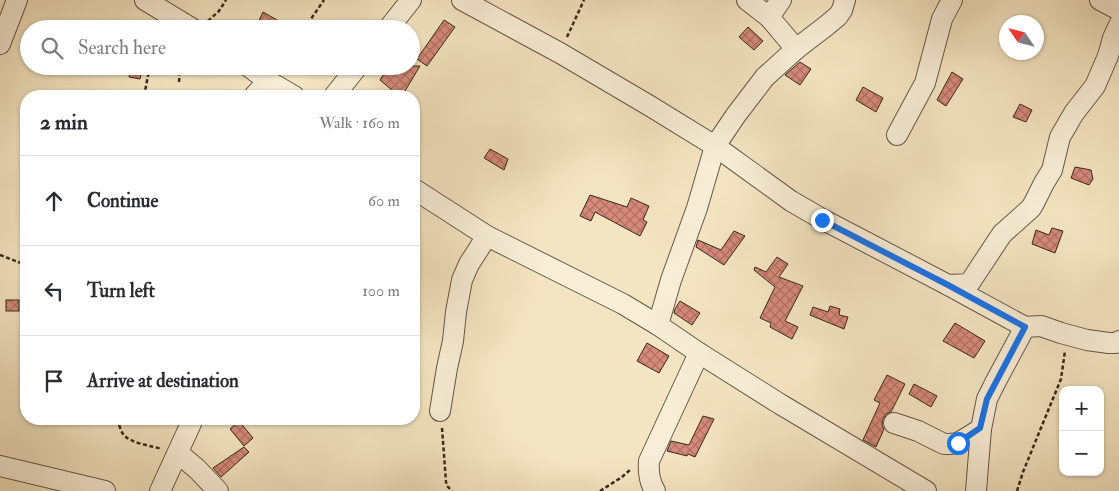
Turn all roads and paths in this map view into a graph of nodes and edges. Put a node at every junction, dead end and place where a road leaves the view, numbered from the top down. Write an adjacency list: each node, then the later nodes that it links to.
1 (17, 0): 20 (street)
2 (145, 0): 15 (street)
3 (226, 0): 16 (path)
4 (324, 0): 17 (path)
5 (411, 0): 18 (street)
6 (462, 0): 22 (street)
7 (584, 0): 22 (path)
8 (747, 0): 14 (street)
9 (781, 0): 14 (street)
10 (845, 0): 21 (street)
11 (952, 0): 33 (street)
12 (1100, 0): 13 (street)
13 (1119, 10)
14 (769, 17): 21 (street)
15 (187, 20)
16 (207, 20)
17 (310, 20)
18 (395, 20)
19 (1119, 25): 39 (street)
20 (0, 44)
21 (796, 49): 34 (street)
22 (560, 53): 34 (street)
23 (148, 75): 29 (path)
24 (179, 75): 28 (path)
25 (260, 75): 27 (street)
26 (351, 75): 32 (street)
27 (268, 81): 30 (street); 31 (street)
28 (179, 82)
29 (145, 90)
30 (260, 90)
31 (284, 90)
32 (339, 90)
33 (897, 135)
34 (715, 146): 39 (street); 40 (street)
35 (420, 192): 36 (street)
36 (487, 236): 40 (street); 46 (street)
37 (0, 254): 38 (path)
38 (20, 262)
39 (948, 285): 41 (street)
40 (658, 325): 44 (street)
41 (1025, 327): 42 (street); 50 (street)
42 (1068, 335): 43 (street); 62 (path)
43 (1112, 342): 45 (street)
44 (699, 353): 59 (street); 60 (street)
45 (1119, 357)
46 (440, 411): 57 (path)
47 (894, 423): 50 (street)
48 (119, 425): 51 (path)
49 (190, 425): 51 (street)
50 (980, 428): 61 (street)
51 (178, 453): 55 (street); 56 (street)
52 (636, 464): 58 (path)
53 (0, 466): 54 (street)
54 (105, 491)
55 (160, 491)
56 (218, 491)
57 (452, 491)
58 (600, 491)
59 (655, 491)
60 (926, 491)
61 (976, 491)
62 (1017, 491)

